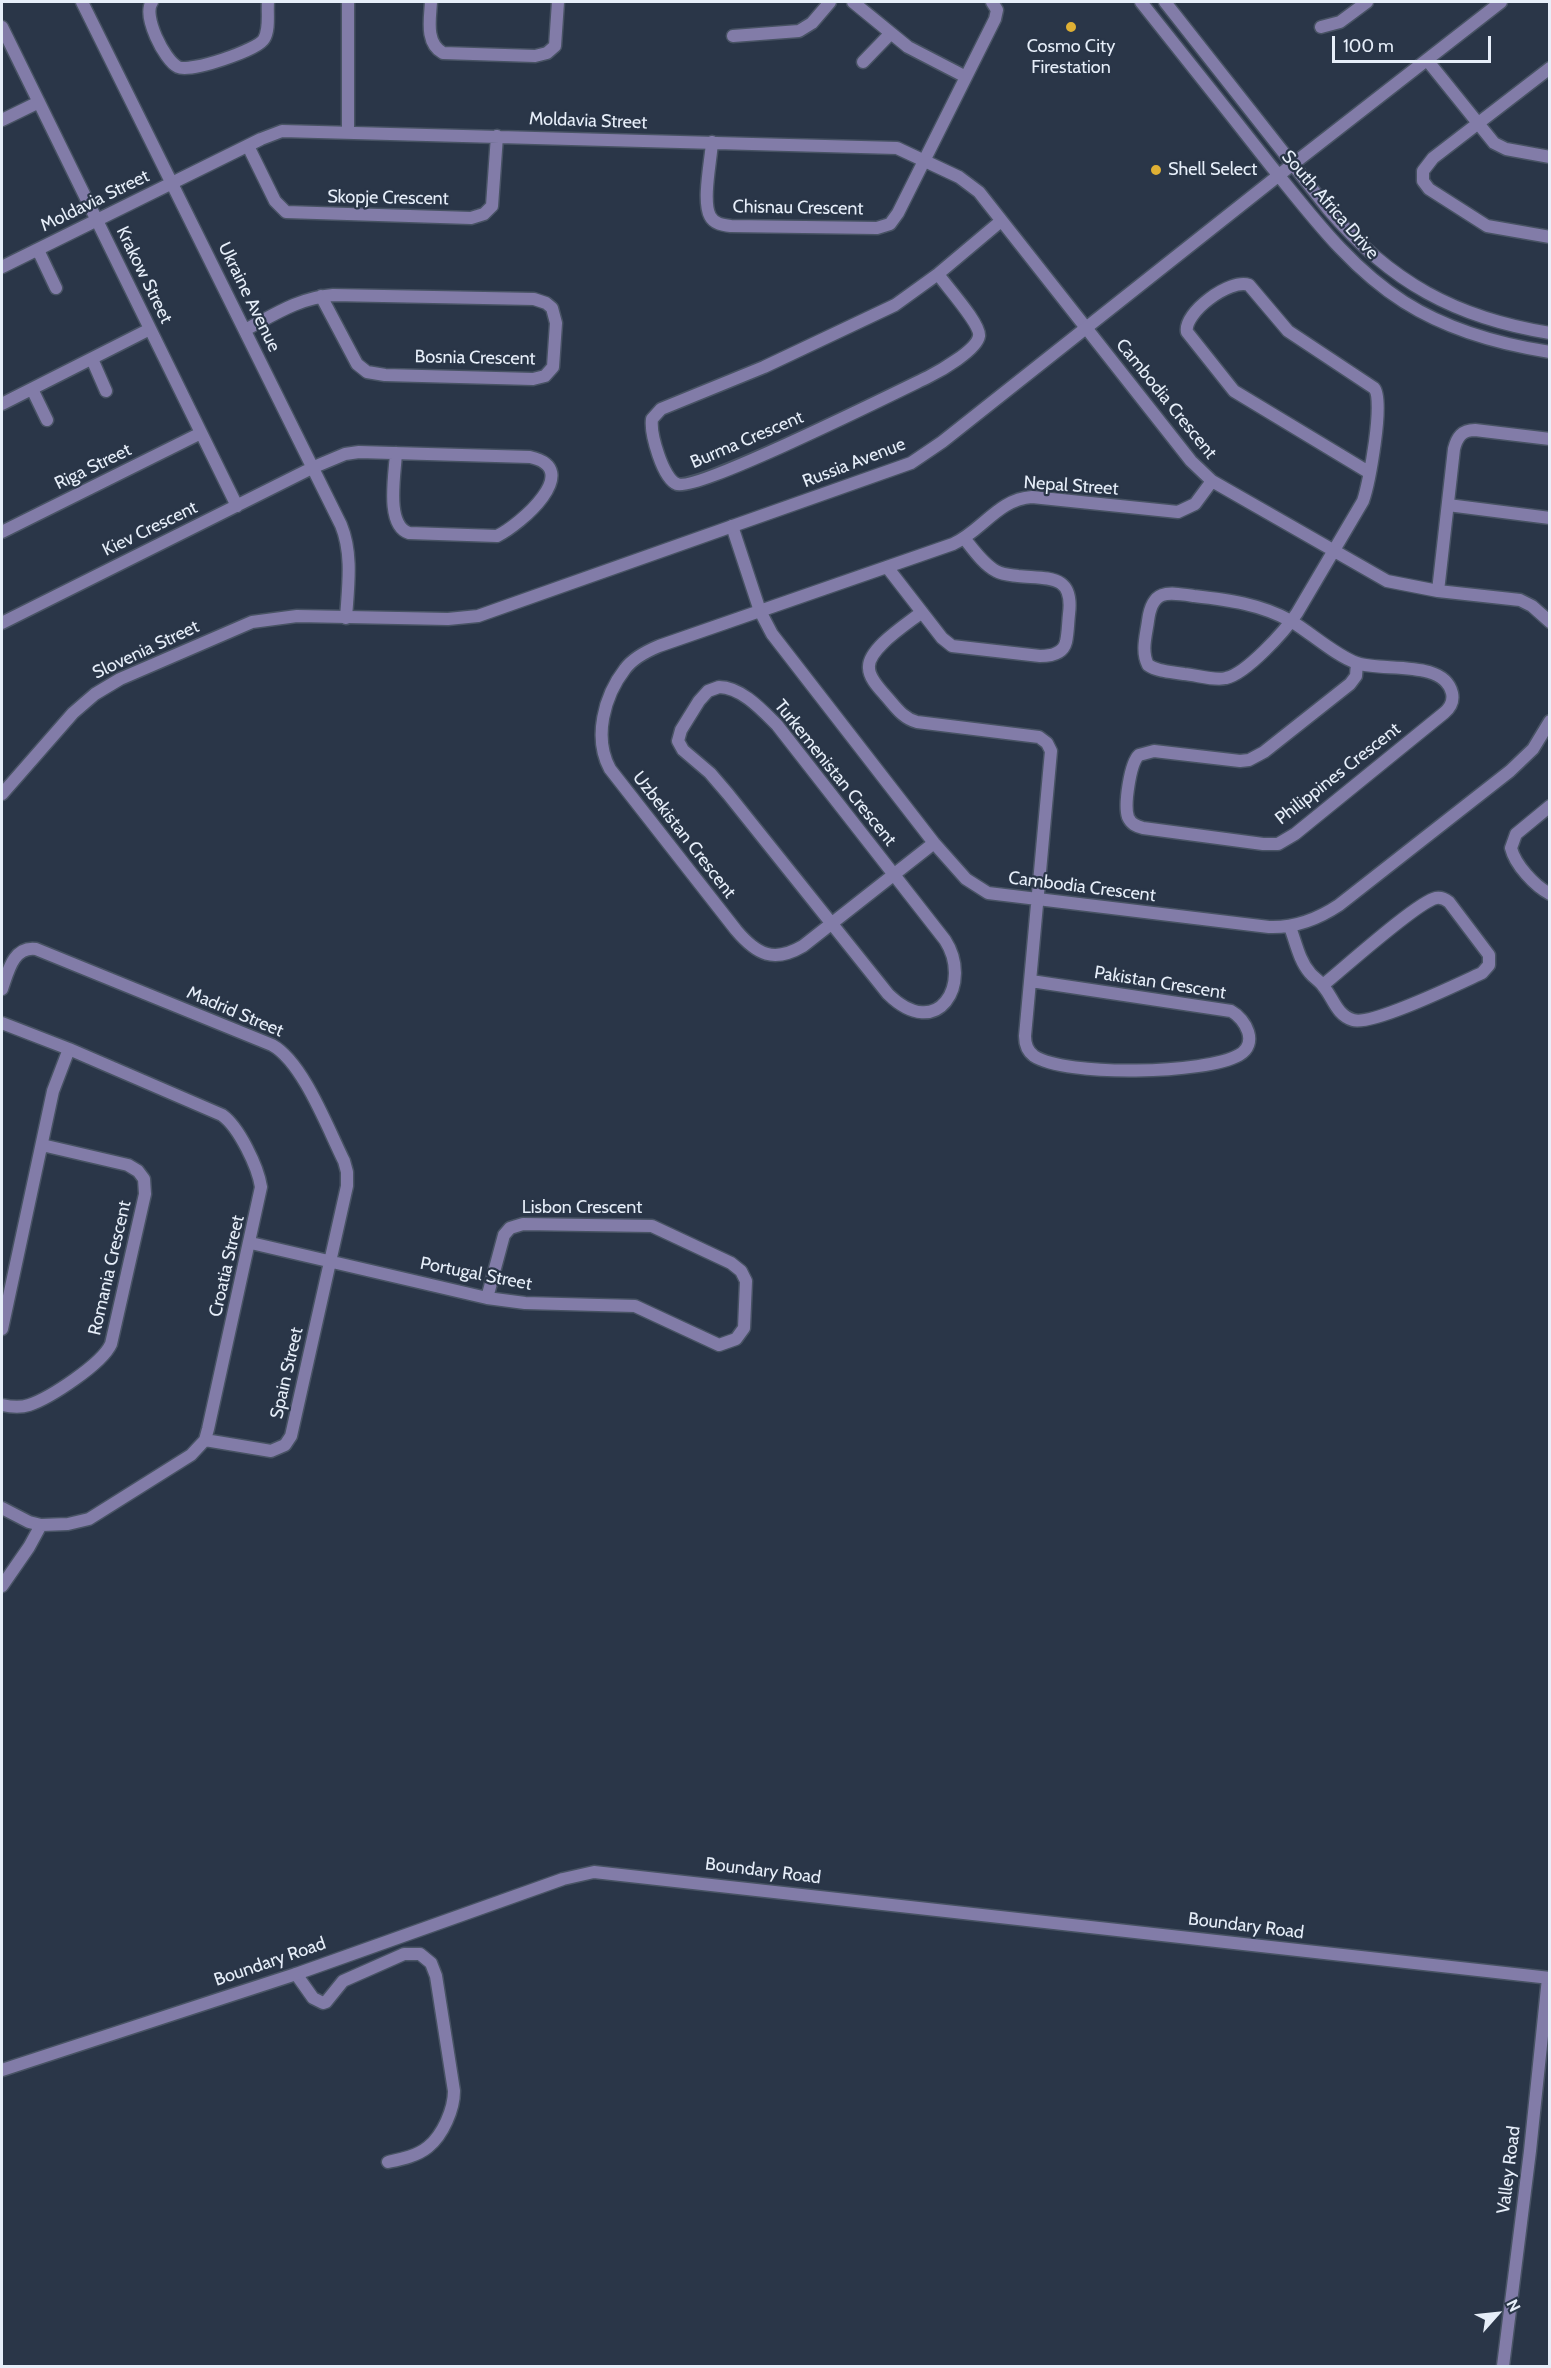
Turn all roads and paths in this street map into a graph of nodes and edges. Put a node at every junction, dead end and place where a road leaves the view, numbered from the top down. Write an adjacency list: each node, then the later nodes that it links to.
1 (82, 2): 33 (street, Ukraine Avenue)
2 (152, 2): 3 (street)
3 (268, 2)
4 (348, 2): 25 (street)
5 (431, 2): 6 (street)
6 (558, 2)
7 (830, 2): 17 (street)
8 (853, 2): 16 (street)
9 (992, 2): 21 (street, Chisnau Crescent)
10 (1141, 2): 32 (street, South Africa Drive)
11 (1165, 2): 31 (street, South Africa Drive)
12 (1367, 2): 14 (street)
13 (1500, 2): 18 (street, Russia Avenue)
14 (1321, 27)
15 (2, 29): 22 (street, Krakow Street)
16 (891, 33): 19 (street); 21 (street)
17 (733, 36)
18 (1427, 60): 24 (street); 31 (street, Russia Avenue)
19 (863, 62)
20 (1550, 68): 24 (street)
21 (966, 77): 30 (street, Chisnau Crescent)
22 (39, 102): 23 (street); 34 (street, Krakow Street)
23 (2, 120)
24 (1476, 123): 29 (street); 36 (street)
25 (348, 132): 26 (street, Moldavia Street); 28 (street, Moldavia Street)
26 (497, 136): 27 (street, Moldavia Street); 28 (street, Skopje Crescent)
27 (712, 142): 30 (street, Moldavia Street); 30 (street, Chisnau Crescent)
28 (248, 146): 33 (street, Moldavia Street)
29 (1550, 157)
30 (925, 160): 35 (street, Moldavia Street)
31 (1293, 164): 32 (street, Russia Avenue); 45 (street, South Africa Drive)
32 (1279, 175): 43 (street, Russia Avenue); 46 (street, South Africa Drive)
33 (172, 183): 34 (street, Moldavia Street); 44 (street, Ukraine Avenue)
34 (98, 220): 37 (street, Moldavia Street); 42 (street, Krakow Street)
35 (1001, 221): 39 (street, Burma Crescent); 43 (street, Moldavia Street)
36 (1550, 237)
37 (38, 250): 38 (street, Moldavia Street); 40 (street, Moldavia Street)
38 (2, 267)
39 (938, 274): 39 (street, Burma Crescent)
40 (56, 288)
41 (321, 296): 41 (street, Bosnia Crescent); 44 (street, Bosnia Crescent)
42 (150, 329): 47 (street); 52 (street, Krakow Street)
43 (1086, 329): 57 (street, Cambodia Crescent); 61 (street, Russia Avenue)
44 (245, 330): 55 (street, Ukraine Avenue)
45 (1550, 333)
46 (1550, 352)
47 (92, 359): 48 (street); 49 (street)
48 (32, 389): 50 (street); 51 (street)
49 (106, 391)
50 (2, 404)
51 (47, 420)
52 (201, 434): 59 (street, Krakow Street); 62 (street, Riga Street)
53 (1550, 439): 58 (street)
54 (396, 453): 54 (street, Kiev Crescent); 55 (street, Kiev Crescent)
55 (314, 467): 59 (street, Kiev Crescent); 69 (street, Ukraine Avenue)
56 (1370, 473): 56 (street); 64 (street)
57 (1212, 481): 63 (street, Nepal Street); 64 (street, Cambodia Crescent)
58 (1448, 505): 60 (street); 66 (street)
59 (237, 506): 72 (street, Kiev Crescent)
60 (1550, 518)
61 (732, 526): 67 (street, Cambodia Crescent); 69 (street, Russia Avenue)
62 (2, 532)
63 (964, 538): 65 (street, Nepal Street); 68 (street)
64 (1332, 551): 66 (street, Cambodia Crescent); 70 (street)
65 (887, 567): 67 (street, Nepal Street); 68 (street)
66 (1438, 591): 71 (street, Cambodia Crescent)
67 (760, 611): 77 (street, Cambodia Crescent); 81 (street, Uzbekistan Crescent)
68 (922, 612): 80 (street, Pakistan Crescent)
69 (346, 618): 75 (street, Slovenia Street)
70 (1291, 622): 70 (street, Philippines Crescent); 73 (street, Philippines Crescent)
71 (1550, 622)
72 (2, 623)
73 (1357, 663): 73 (street, Philippines Crescent)
74 (1550, 721): 82 (street, Cambodia Crescent)
75 (2, 794)
76 (1550, 806): 79 (street)
77 (934, 843): 78 (street, Uzbekistan Crescent); 80 (street, Cambodia Crescent)
78 (894, 875): 81 (street, Uzbekistan Crescent); 81 (street, Turkemenistan Crescent); 81 (street, Turkemenistan Crescent)
79 (1550, 894)
80 (1038, 901): 82 (street, Cambodia Crescent); 83 (street, Pakistan Crescent)
81 (831, 923)
82 (1290, 927): 84 (street)
83 (1031, 981): 83 (street, Pakistan Crescent)
84 (1323, 985): 84 (street)
85 (2, 989): 90 (street, Madrid Street)
86 (2, 1023): 87 (street, Croatia Street)
87 (69, 1049): 88 (street); 89 (street, Croatia Street)
88 (42, 1145): 92 (street); 94 (street, Romania Crescent)
89 (251, 1243): 90 (street, Portugal Street); 95 (street, Croatia Street)
90 (330, 1261): 91 (street, Portugal Street); 95 (street, Spain Street)
91 (487, 1298): 93 (street, Portugal Street); 93 (street, Lisbon Crescent)
92 (2, 1329)
93 (725, 1344)
94 (2, 1405)
95 (205, 1440): 97 (street)
96 (2, 1508): 97 (street)
97 (41, 1524): 98 (street)
98 (2, 1587)
99 (296, 1974): 100 (street, Boundary Road); 101 (street, Boundary Road); 102 (street)
100 (1549, 1978): 103 (street, Valley Road)
101 (2, 2070)
102 (388, 2162)
103 (1503, 2367)

